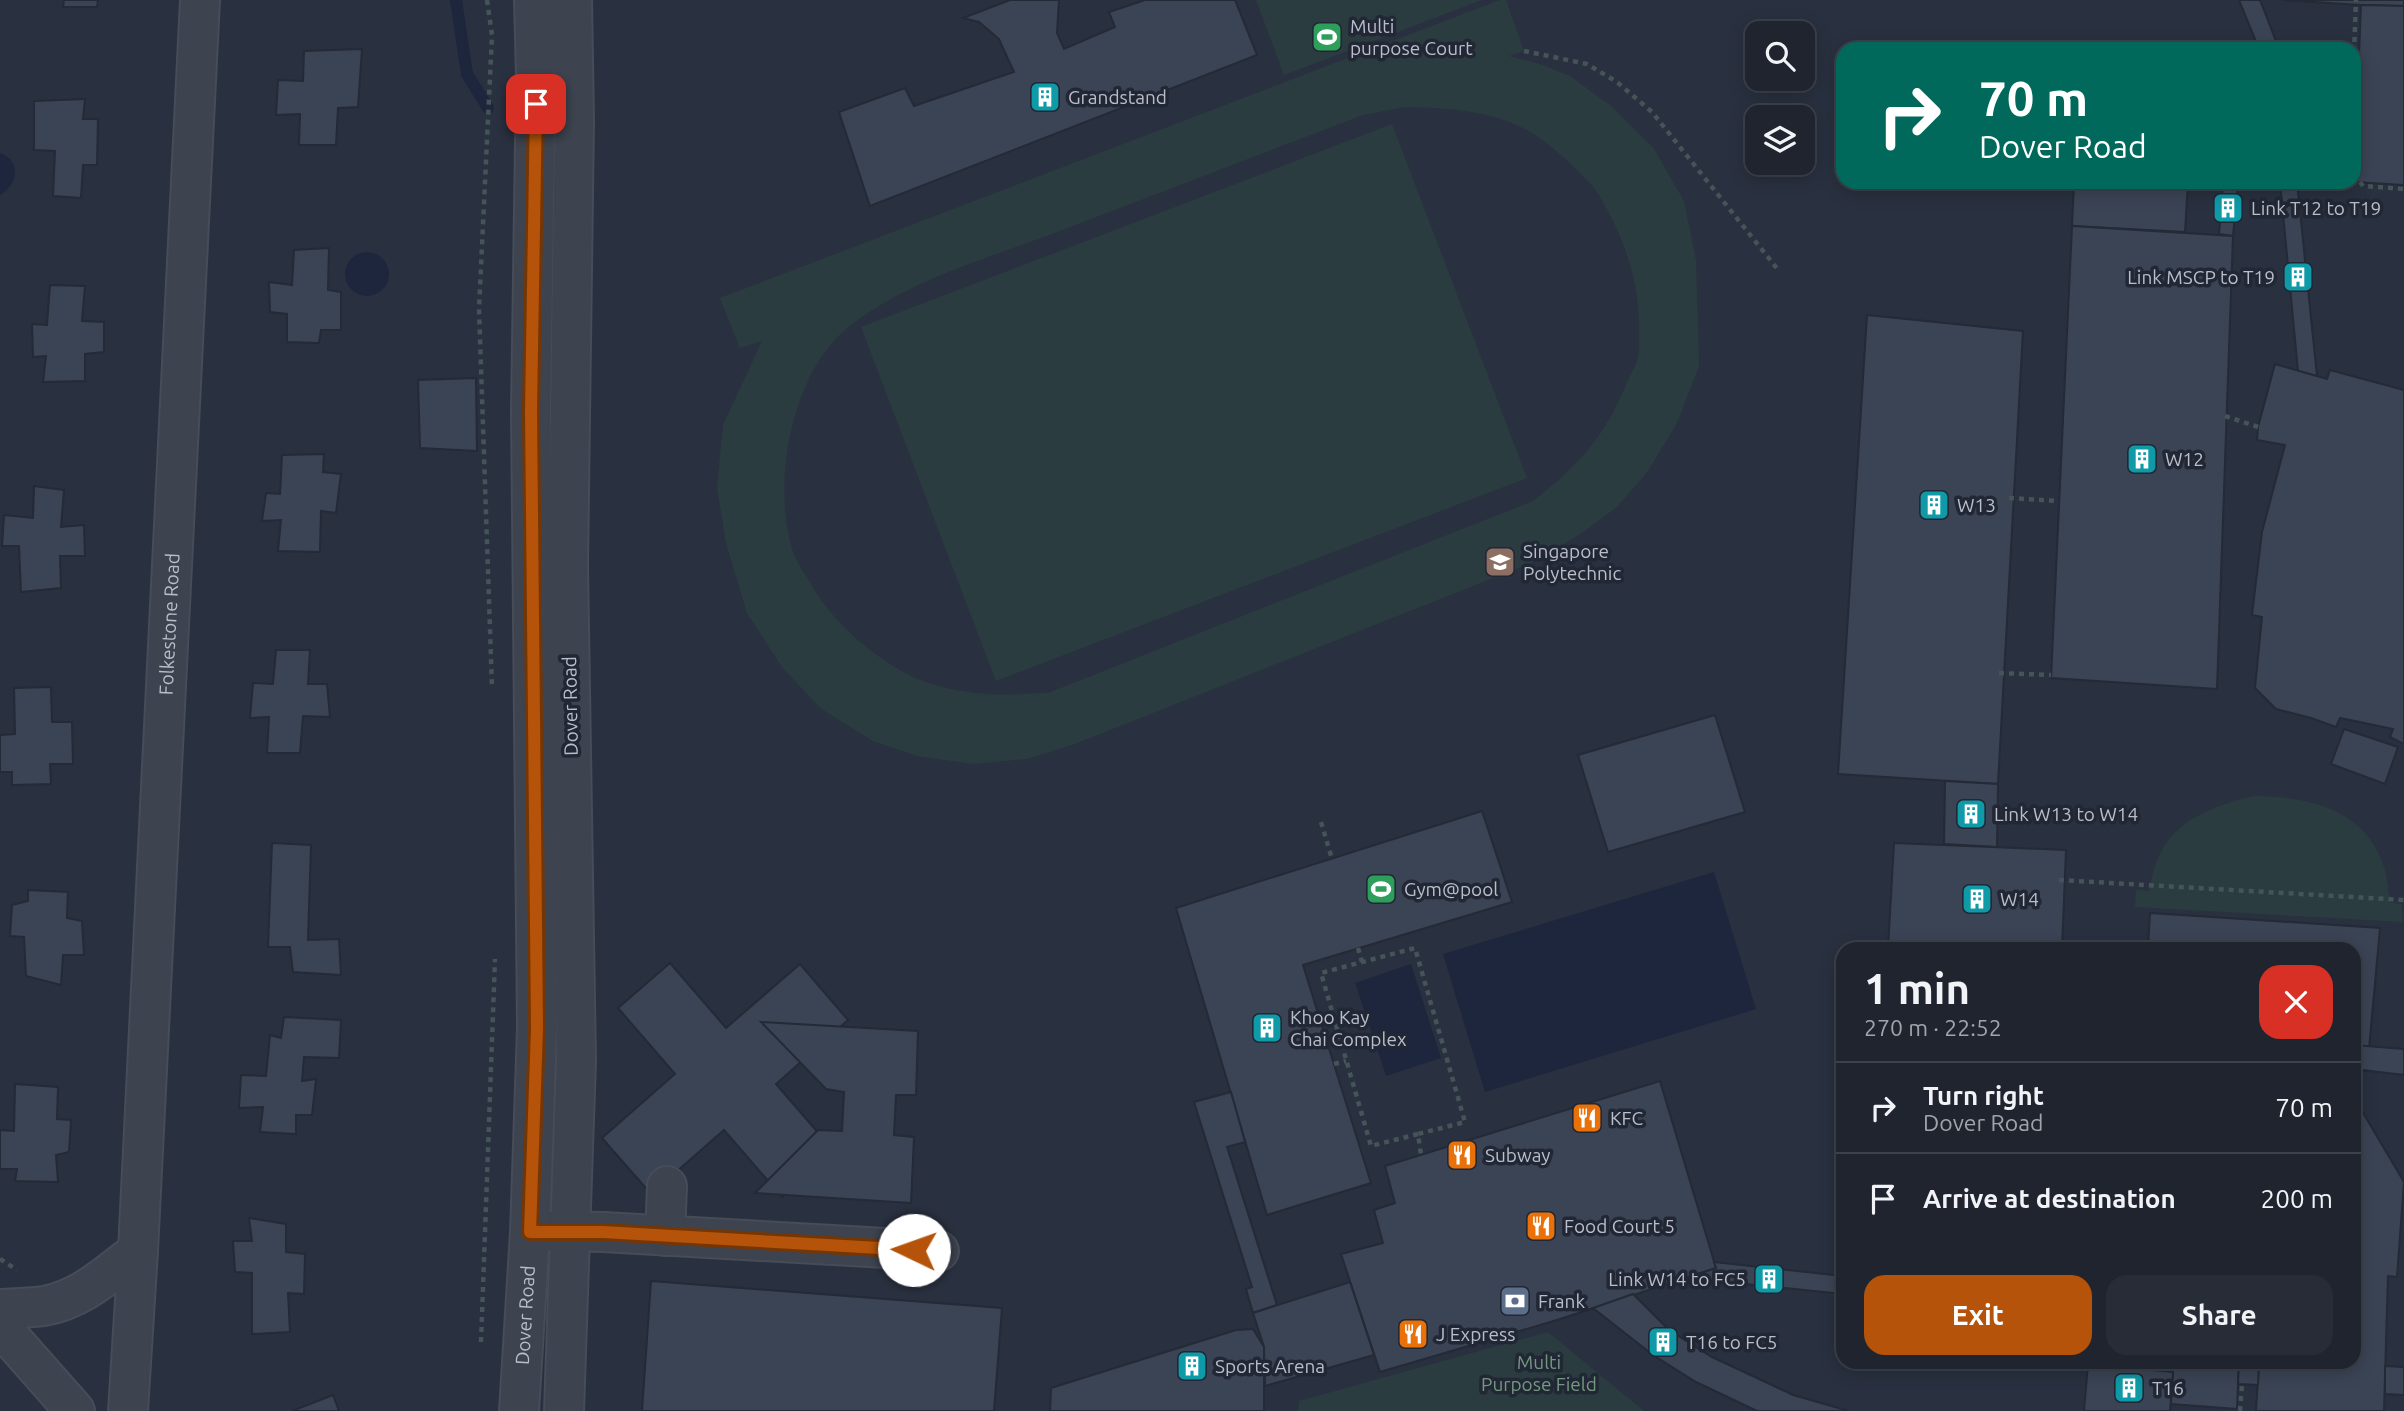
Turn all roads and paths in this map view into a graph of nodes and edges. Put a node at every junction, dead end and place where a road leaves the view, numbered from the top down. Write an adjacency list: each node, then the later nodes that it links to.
1 (200, 0): 35 (street, Folkestone Road)
2 (488, 0): 19 (path)
3 (534, 0): 12 (street, Dover Road)
4 (572, 0): 11 (street, Dover Road)
5 (2357, 0): 6 (path)
6 (2355, 42)
7 (1524, 51): 10 (path)
8 (2361, 184): 9 (path)
9 (2404, 189)
10 (1779, 271)
11 (569, 407): 12 (street); 32 (street, Dover Road)
12 (531, 411): 33 (street, Dover Road)
13 (2225, 416): 14 (path)
14 (2258, 427)
15 (2009, 498): 16 (path)
16 (2059, 501)
17 (1999, 673): 18 (path)
18 (2051, 675)
19 (492, 698)
20 (1321, 822): 21 (path)
21 (1332, 859)
22 (2059, 880): 23 (path)
23 (2404, 900)
24 (495, 946): 39 (path)
25 (1358, 948): 26 (path)
26 (1362, 962): 27 (path); 29 (path)
27 (1346, 1061): 28 (path); 29 (path)
28 (1334, 1064)
29 (1418, 1134): 30 (path)
30 (1421, 1155)
31 (667, 1186): 34 (street)
32 (572, 1231): 33 (street); 34 (street); 44 (street, Dover Road)
33 (530, 1232): 43 (street, Dover Road)
34 (665, 1236): 36 (street)
35 (138, 1251): 37 (street); 42 (street, Folkestone Road)
36 (939, 1251)
37 (0, 1309)
38 (0, 1326): 41 (street)
39 (481, 1343)
40 (2242, 1384): 45 (path)
41 (75, 1411)
42 (128, 1411)
43 (519, 1411)
44 (564, 1411)
45 (2241, 1411)

